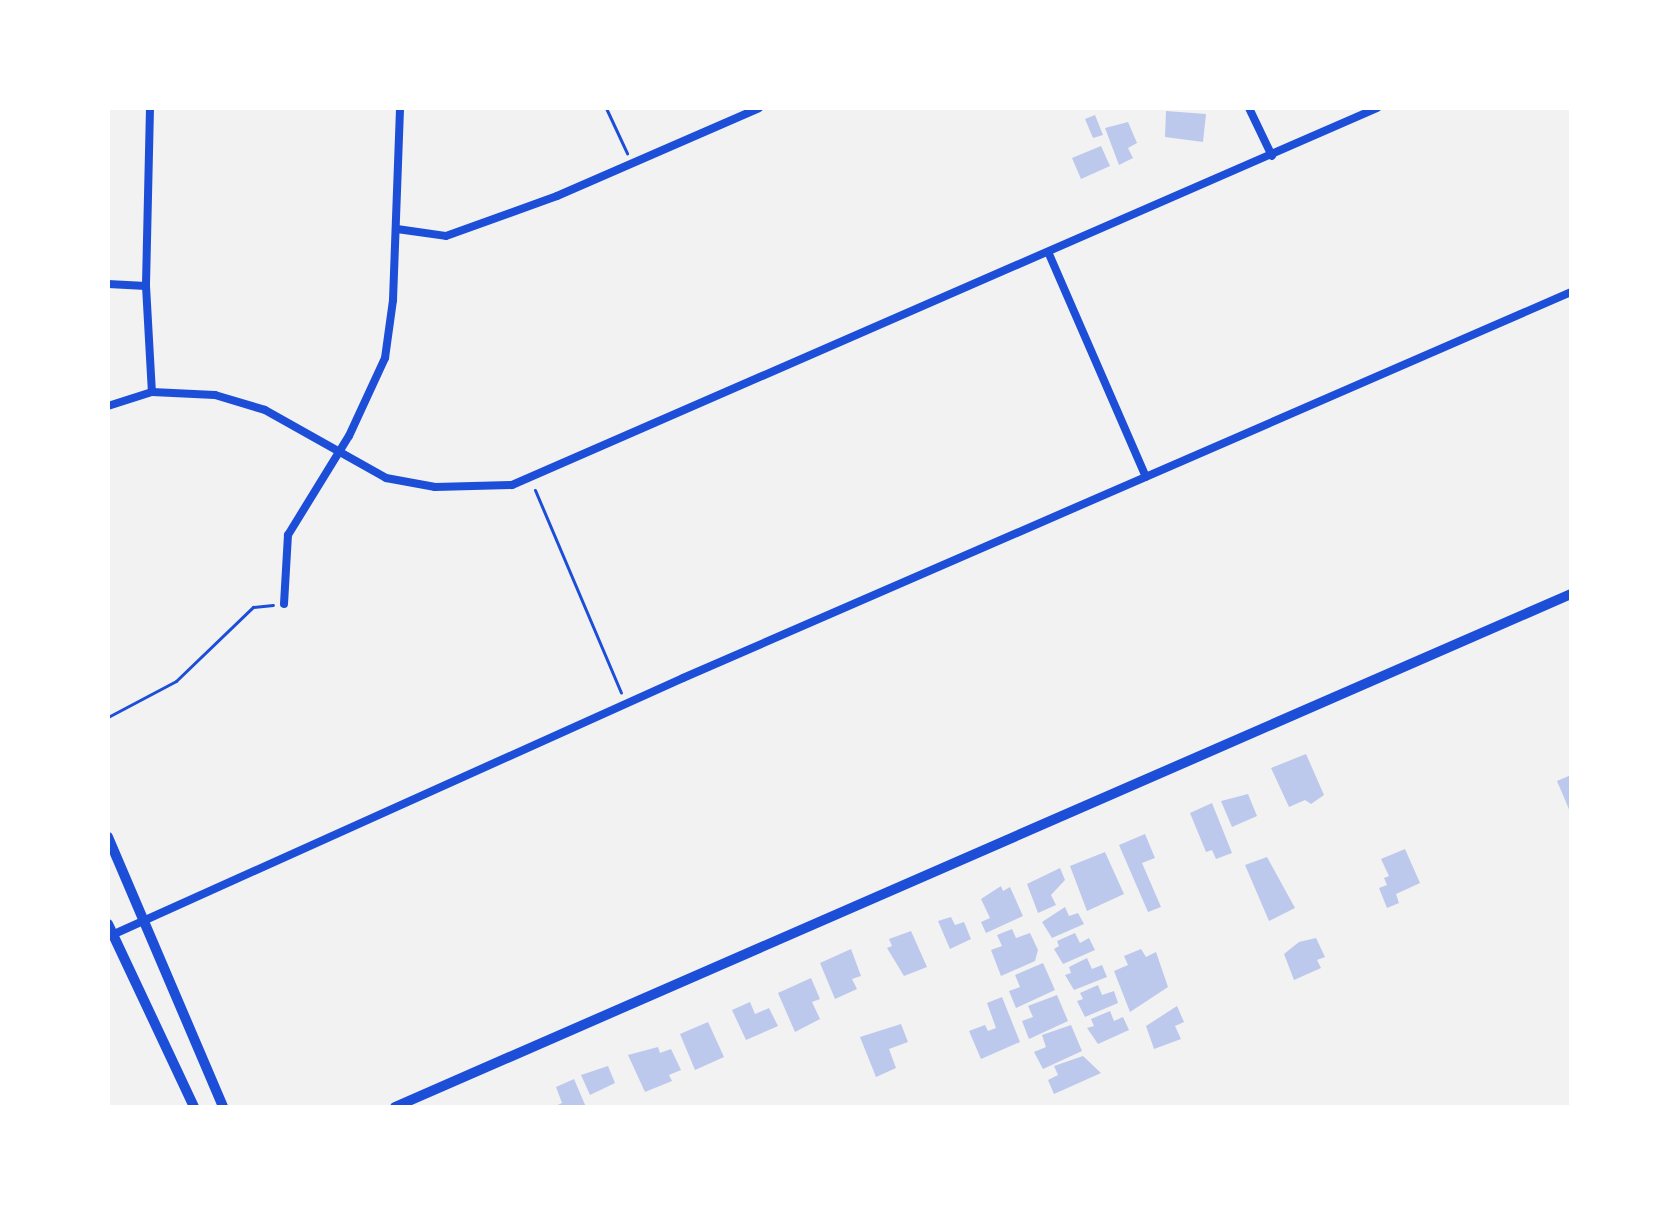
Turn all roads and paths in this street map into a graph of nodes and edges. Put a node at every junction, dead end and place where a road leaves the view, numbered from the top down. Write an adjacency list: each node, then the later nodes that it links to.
1 (150, 108): 12 (street)
2 (400, 108): 9 (street)
3 (606, 108): 8 (path)
4 (759, 108): 8 (street)
5 (1249, 108): 7 (street)
6 (1377, 108): 7 (street)
7 (1272, 156): 10 (street)
8 (632, 164): 9 (street)
9 (397, 229): 16 (street)
10 (1049, 254): 17 (street); 18 (street)
11 (108, 284): 12 (street)
12 (146, 286): 14 (street)
13 (1571, 292): 17 (street)
14 (152, 392): 15 (street); 16 (street)
15 (108, 406)
16 (339, 447): 18 (street); 20 (street)
17 (1146, 477): 21 (street)
18 (530, 478): 21 (path)
19 (1571, 594): 29 (street)
20 (284, 604): 22 (path)
21 (625, 704): 24 (street)
22 (108, 717)
23 (108, 839): 24 (street)
24 (146, 920): 26 (street); 28 (street)
25 (108, 924): 26 (street)
26 (112, 935): 27 (street)
27 (194, 1107)
28 (223, 1107)
29 (395, 1107)

